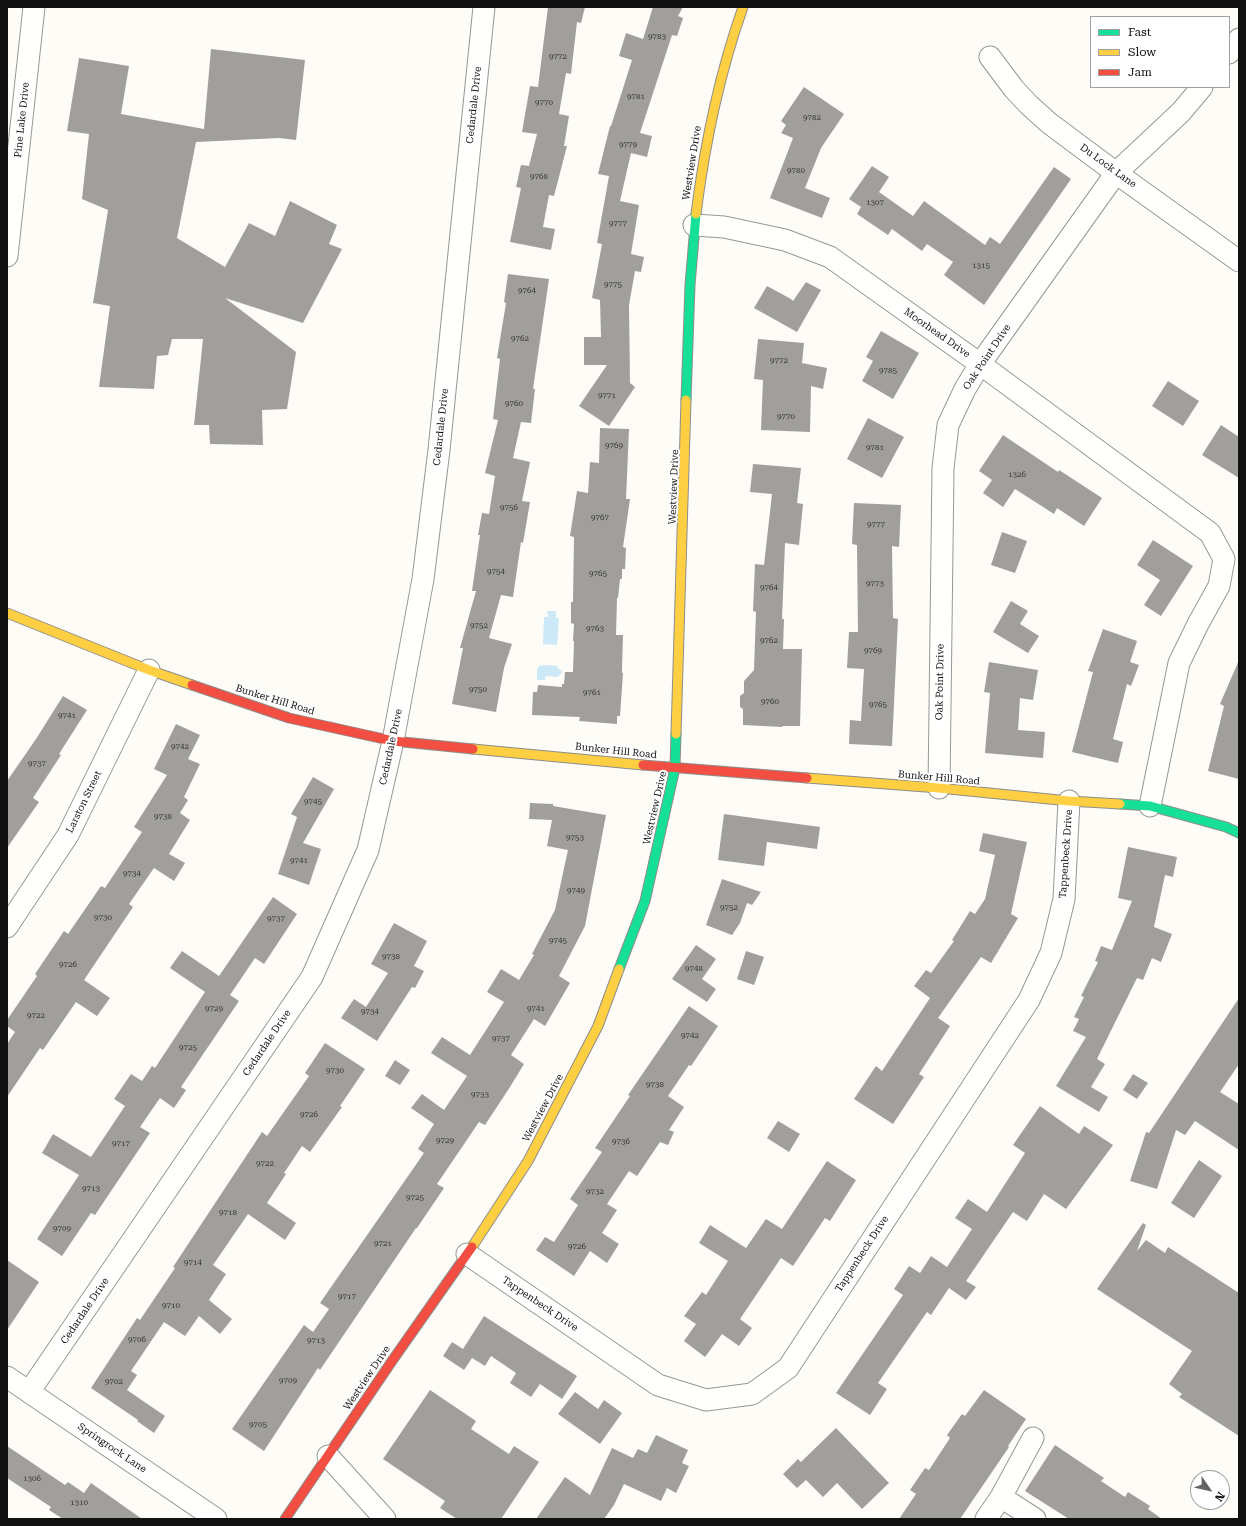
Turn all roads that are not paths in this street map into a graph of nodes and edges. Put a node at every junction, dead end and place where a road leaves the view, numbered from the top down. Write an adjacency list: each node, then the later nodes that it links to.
1 (34, 7): 10 (street, Pine Lake Drive)
2 (484, 7): 15 (street, Cedardale Drive)
3 (742, 7): 9 (main road, Westview Drive)
4 (1239, 39): 5 (street)
5 (1230, 52)
6 (990, 57): 8 (street, Du Lock Lane)
7 (1201, 88): 8 (street, Oak Point Drive)
8 (1116, 173): 11 (street, Du Lock Lane); 12 (street, Oak Point Drive)
9 (694, 225): 12 (street, Moorhead Drive); 16 (main road, Westview Drive)
10 (7, 256)
11 (1239, 260)
12 (980, 364): 17 (street, Oak Point Drive); 19 (street, Moorhead Drive)
13 (7, 613): 14 (main road, Bunker Hill Road)
14 (149, 670): 15 (main road, Bunker Hill Road); 21 (street, Larston Street)
15 (393, 741): 16 (main road, Bunker Hill Road); 24 (street, Cedardale Drive)
16 (675, 768): 17 (main road, Bunker Hill Road); 22 (main road, Westview Drive)
17 (939, 788): 18 (main road, Bunker Hill Road)
18 (1069, 801): 19 (main road, Bunker Hill Road); 22 (street, Tappenbeck Drive)
19 (1150, 806): 20 (main road, Bunker Hill Road)
20 (1239, 833)
21 (7, 927)
22 (467, 1254): 26 (main road, Westview Drive)
23 (7, 1377): 24 (street, Springrock Lane)
24 (29, 1392): 28 (street, Springrock Lane)
25 (1033, 1438): 27 (street)
26 (328, 1456): 29 (main road, Westview Drive); 30 (street)
27 (1001, 1497): 31 (street); 32 (street)
28 (216, 1519)
29 (285, 1519)
30 (385, 1519)
31 (986, 1519)
32 (1035, 1519)

